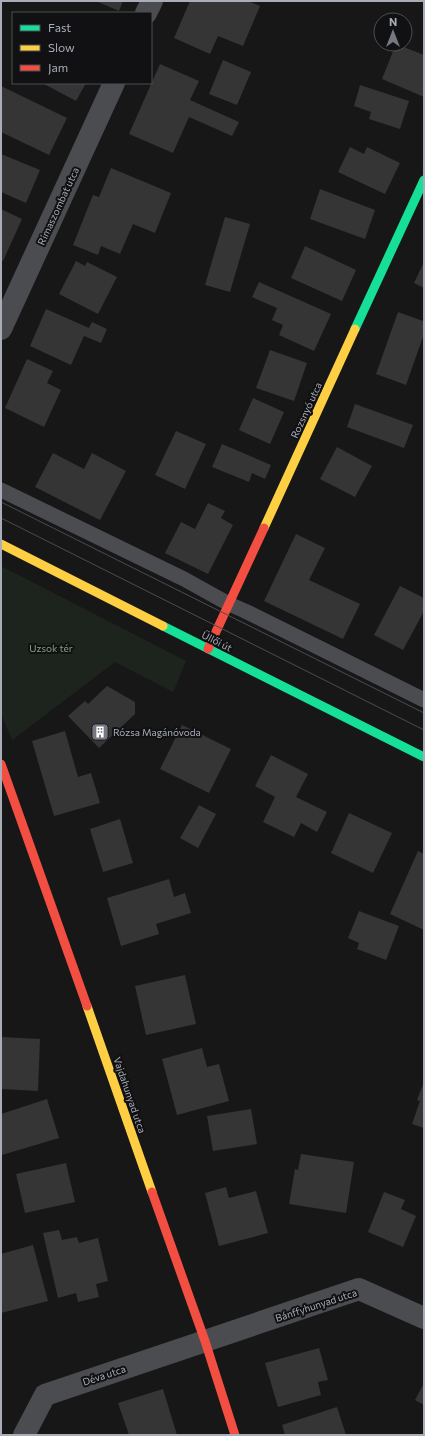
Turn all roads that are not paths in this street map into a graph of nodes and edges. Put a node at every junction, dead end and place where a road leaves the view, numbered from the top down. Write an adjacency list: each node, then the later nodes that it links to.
1 (152, 1): 2 (street)
2 (146, 12)
3 (114, 84): 5 (street, Rimaszombat utca)
4 (424, 180): 8 (street, Rozsnyó utca)
5 (1, 329)
6 (1, 490): 8 (lane)
7 (1, 544): 9 (street, Üllői út)
8 (229, 604): 9 (street, Rozsnyó utca); 10 (lane)
9 (208, 649): 11 (street, Üllői út)
10 (424, 700)
11 (424, 757)
12 (1, 764): 14 (street, Vajdahunyad utca)
13 (424, 1318): 14 (street, Bánffyhunyad utca)
14 (205, 1341): 15 (street, Déva utca); 16 (street, Vajdahunyad utca)
15 (24, 1435)
16 (235, 1435)

